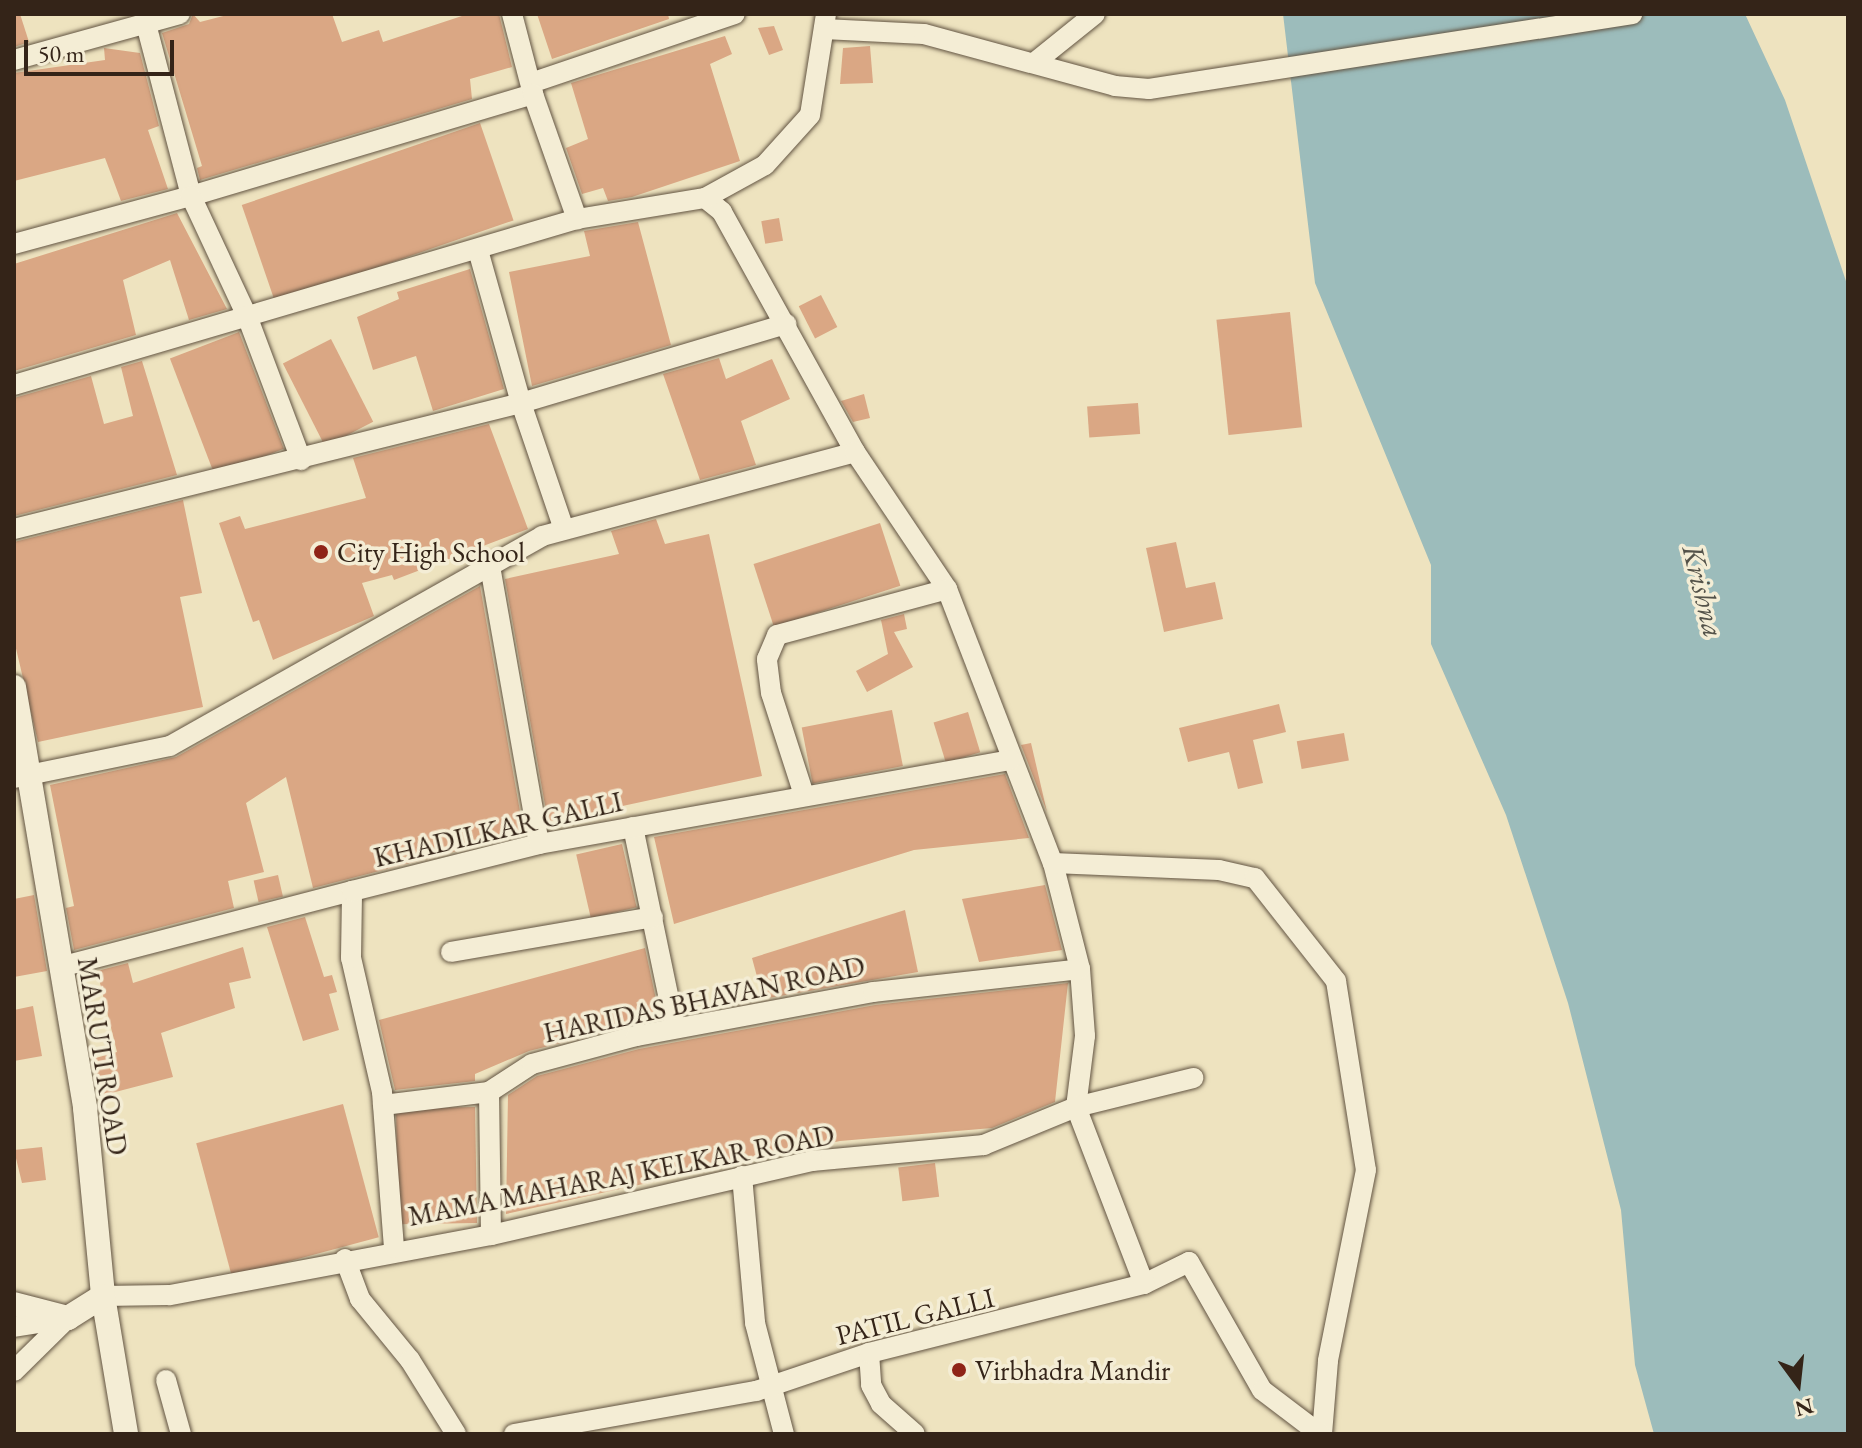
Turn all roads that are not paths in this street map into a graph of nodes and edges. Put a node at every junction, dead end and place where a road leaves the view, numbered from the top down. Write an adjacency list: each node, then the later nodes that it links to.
1 (180, 14): 7 (street)
2 (512, 14): 10 (street)
3 (735, 14): 10 (street)
4 (1095, 14): 9 (street)
5 (1632, 14): 9 (street)
6 (825, 22): 9 (street); 12 (street)
7 (146, 24): 8 (street); 11 (street)
8 (14, 60)
9 (1034, 63)
10 (532, 88): 11 (street); 13 (street)
11 (191, 196): 14 (street); 16 (street)
12 (705, 198): 13 (street); 17 (street)
13 (577, 219): 15 (street)
14 (14, 244)
15 (478, 250): 16 (street); 19 (street)
16 (247, 316): 18 (street); 21 (street)
17 (786, 324): 19 (street); 20 (street)
18 (14, 385)
19 (521, 403): 21 (street); 23 (street)
20 (855, 452): 23 (street); 25 (street)
21 (301, 460): 22 (street)
22 (14, 529)
23 (564, 529): 24 (street)
24 (490, 566): 28 (street); 31 (street)
25 (947, 589): 27 (street); 29 (street)
26 (14, 687): 28 (street, MARUTI ROAD)
27 (1011, 760): 29 (street, KHADILKAR GALLI); 32 (street)
28 (20, 777): 36 (street, MARUTI ROAD)
29 (804, 795): 30 (street, KHADILKAR GALLI)
30 (633, 827): 31 (street, KHADILKAR GALLI); 34 (street)
31 (539, 844): 33 (street, KHADILKAR GALLI)
32 (1053, 863): 37 (street); 62 (street)
33 (352, 891): 36 (street); 41 (street, KHADILKAR GALLI)
34 (653, 917): 35 (street); 38 (street)
35 (451, 952)
36 (60, 967): 48 (street, MARUTI ROAD)
37 (1080, 969): 38 (street, HARIDAS BHAVAN ROAD); 42 (street)
38 (675, 1028): 40 (street, HARIDAS BHAVAN ROAD)
39 (1193, 1078): 42 (street, MAMA MAHARAJ KELKAR ROAD)
40 (489, 1092): 41 (street); 44 (street)
41 (383, 1105): 45 (street, KHADILKAR GALLI)
42 (1076, 1107): 43 (street, MAMA MAHARAJ KELKAR ROAD); 47 (street)
43 (742, 1176): 44 (street, MAMA MAHARAJ KELKAR ROAD); 55 (street)
44 (491, 1235): 45 (street, MAMA MAHARAJ KELKAR ROAD)
45 (394, 1248): 46 (street, MAMA MAHARAJ KELKAR ROAD)
46 (345, 1259): 48 (street, MAMA MAHARAJ KELKAR ROAD); 59 (street)
47 (1144, 1284): 52 (street, PATIL GALLI); 62 (street, PATIL GALLI)
48 (103, 1296): 50 (street); 57 (street, MARUTI ROAD)
49 (14, 1304): 50 (street)
50 (68, 1318): 51 (street); 53 (street)
51 (14, 1327)
52 (869, 1353): 55 (street, PATIL GALLI); 61 (street)
53 (14, 1371)
54 (166, 1380): 58 (street)
55 (773, 1385): 56 (street, PATIL GALLI); 60 (street)
56 (521, 1433)
57 (126, 1434)
58 (181, 1434)
59 (456, 1434)
60 (784, 1434)
61 (915, 1434)
62 (1321, 1434)

